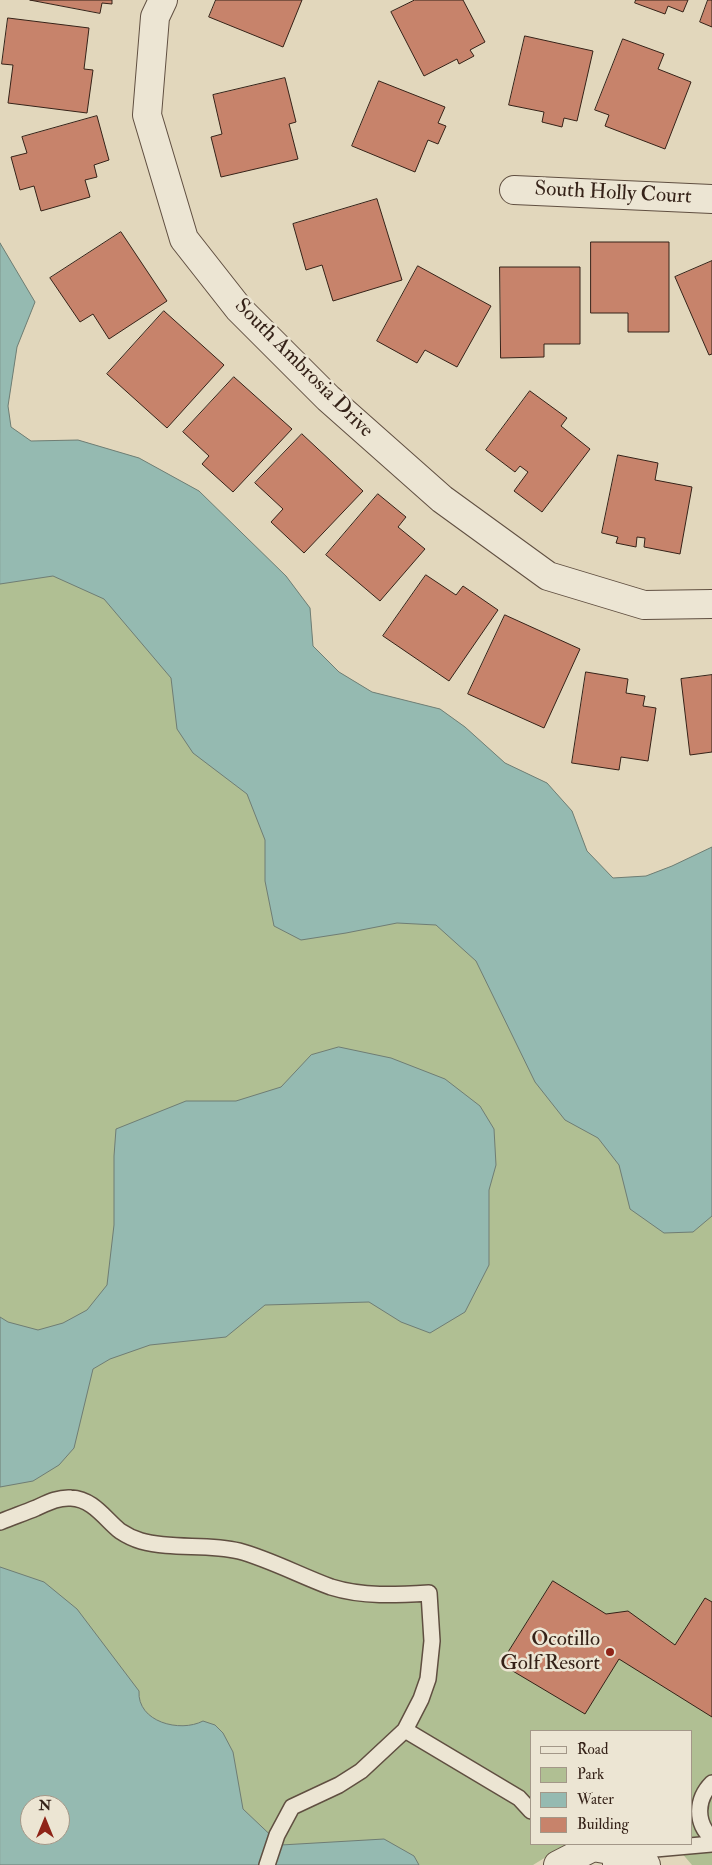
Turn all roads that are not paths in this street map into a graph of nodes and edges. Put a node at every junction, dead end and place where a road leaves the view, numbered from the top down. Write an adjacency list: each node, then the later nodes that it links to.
1 (163, 0): 4 (street, South Ambrosia Drive)
2 (514, 190): 3 (street, South Holly Court)
3 (712, 199)
4 (712, 604)
5 (0, 1522): 6 (lane)
6 (406, 1730): 8 (lane); 13 (lane)
7 (712, 1783): 9 (lane)
8 (530, 1810)
9 (712, 1838)
10 (712, 1844): 12 (lane)
11 (591, 1846): 12 (street); 14 (street)
12 (630, 1858)
13 (267, 1865)
14 (558, 1865)

